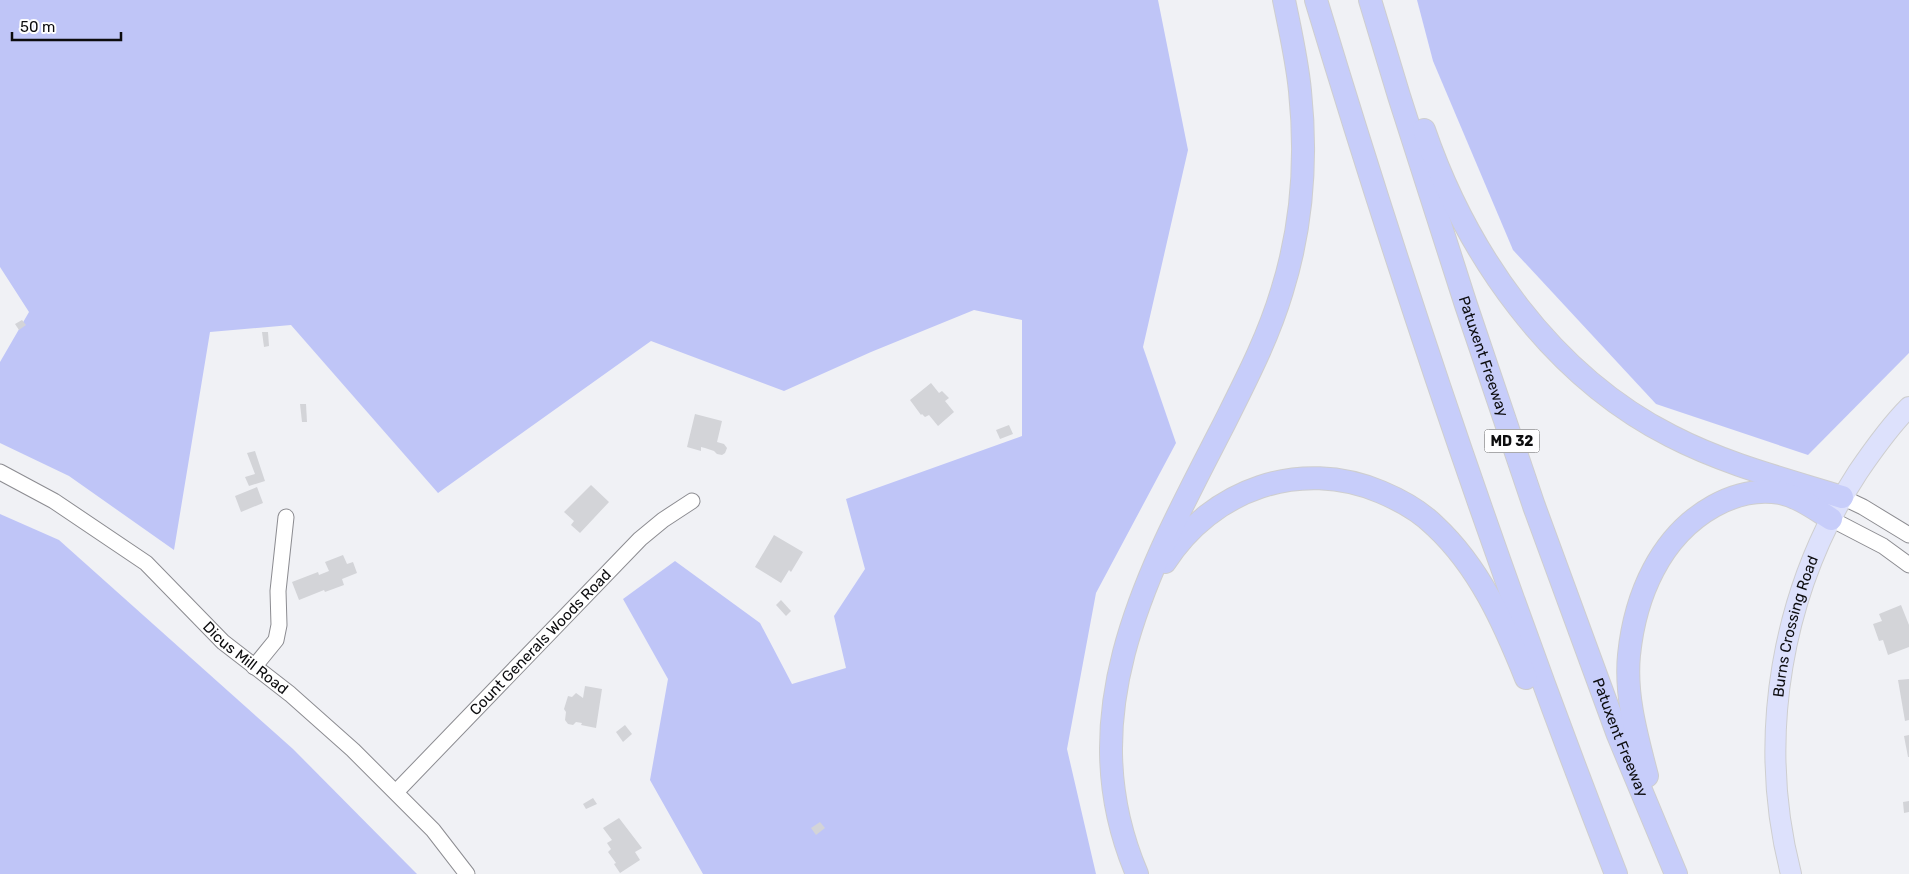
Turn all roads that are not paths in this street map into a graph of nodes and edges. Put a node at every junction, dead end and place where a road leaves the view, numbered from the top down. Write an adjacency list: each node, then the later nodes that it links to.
1 (1284, 0): 13 (highway)
2 (1316, 0): 19 (highway, MD 32)
3 (1370, 0): 20 (highway, Patuxent Freeway / MD 32)
4 (1378, 0): 7 (highway)
5 (1909, 407): 7 (main road, Burns Crossing Road)
6 (0, 472): 14 (street, Dicus Mill Road)
7 (1842, 497): 10 (main road, Burns Crossing Road); 11 (street)
8 (692, 501): 15 (street, Count Generals Woods Road)
9 (286, 516): 14 (street)
10 (1831, 519): 12 (street); 20 (highway); 21 (main road, Burns Crossing Road)
11 (1909, 535)
12 (1909, 565)
13 (1142, 599): 17 (highway); 18 (highway)
14 (254, 667): 15 (street, Dicus Mill Road)
15 (396, 792): 16 (street, Dicus Mill Road)
16 (467, 874)
17 (1137, 874)
18 (1609, 874)
19 (1616, 874)
20 (1677, 874)
21 (1791, 874)

